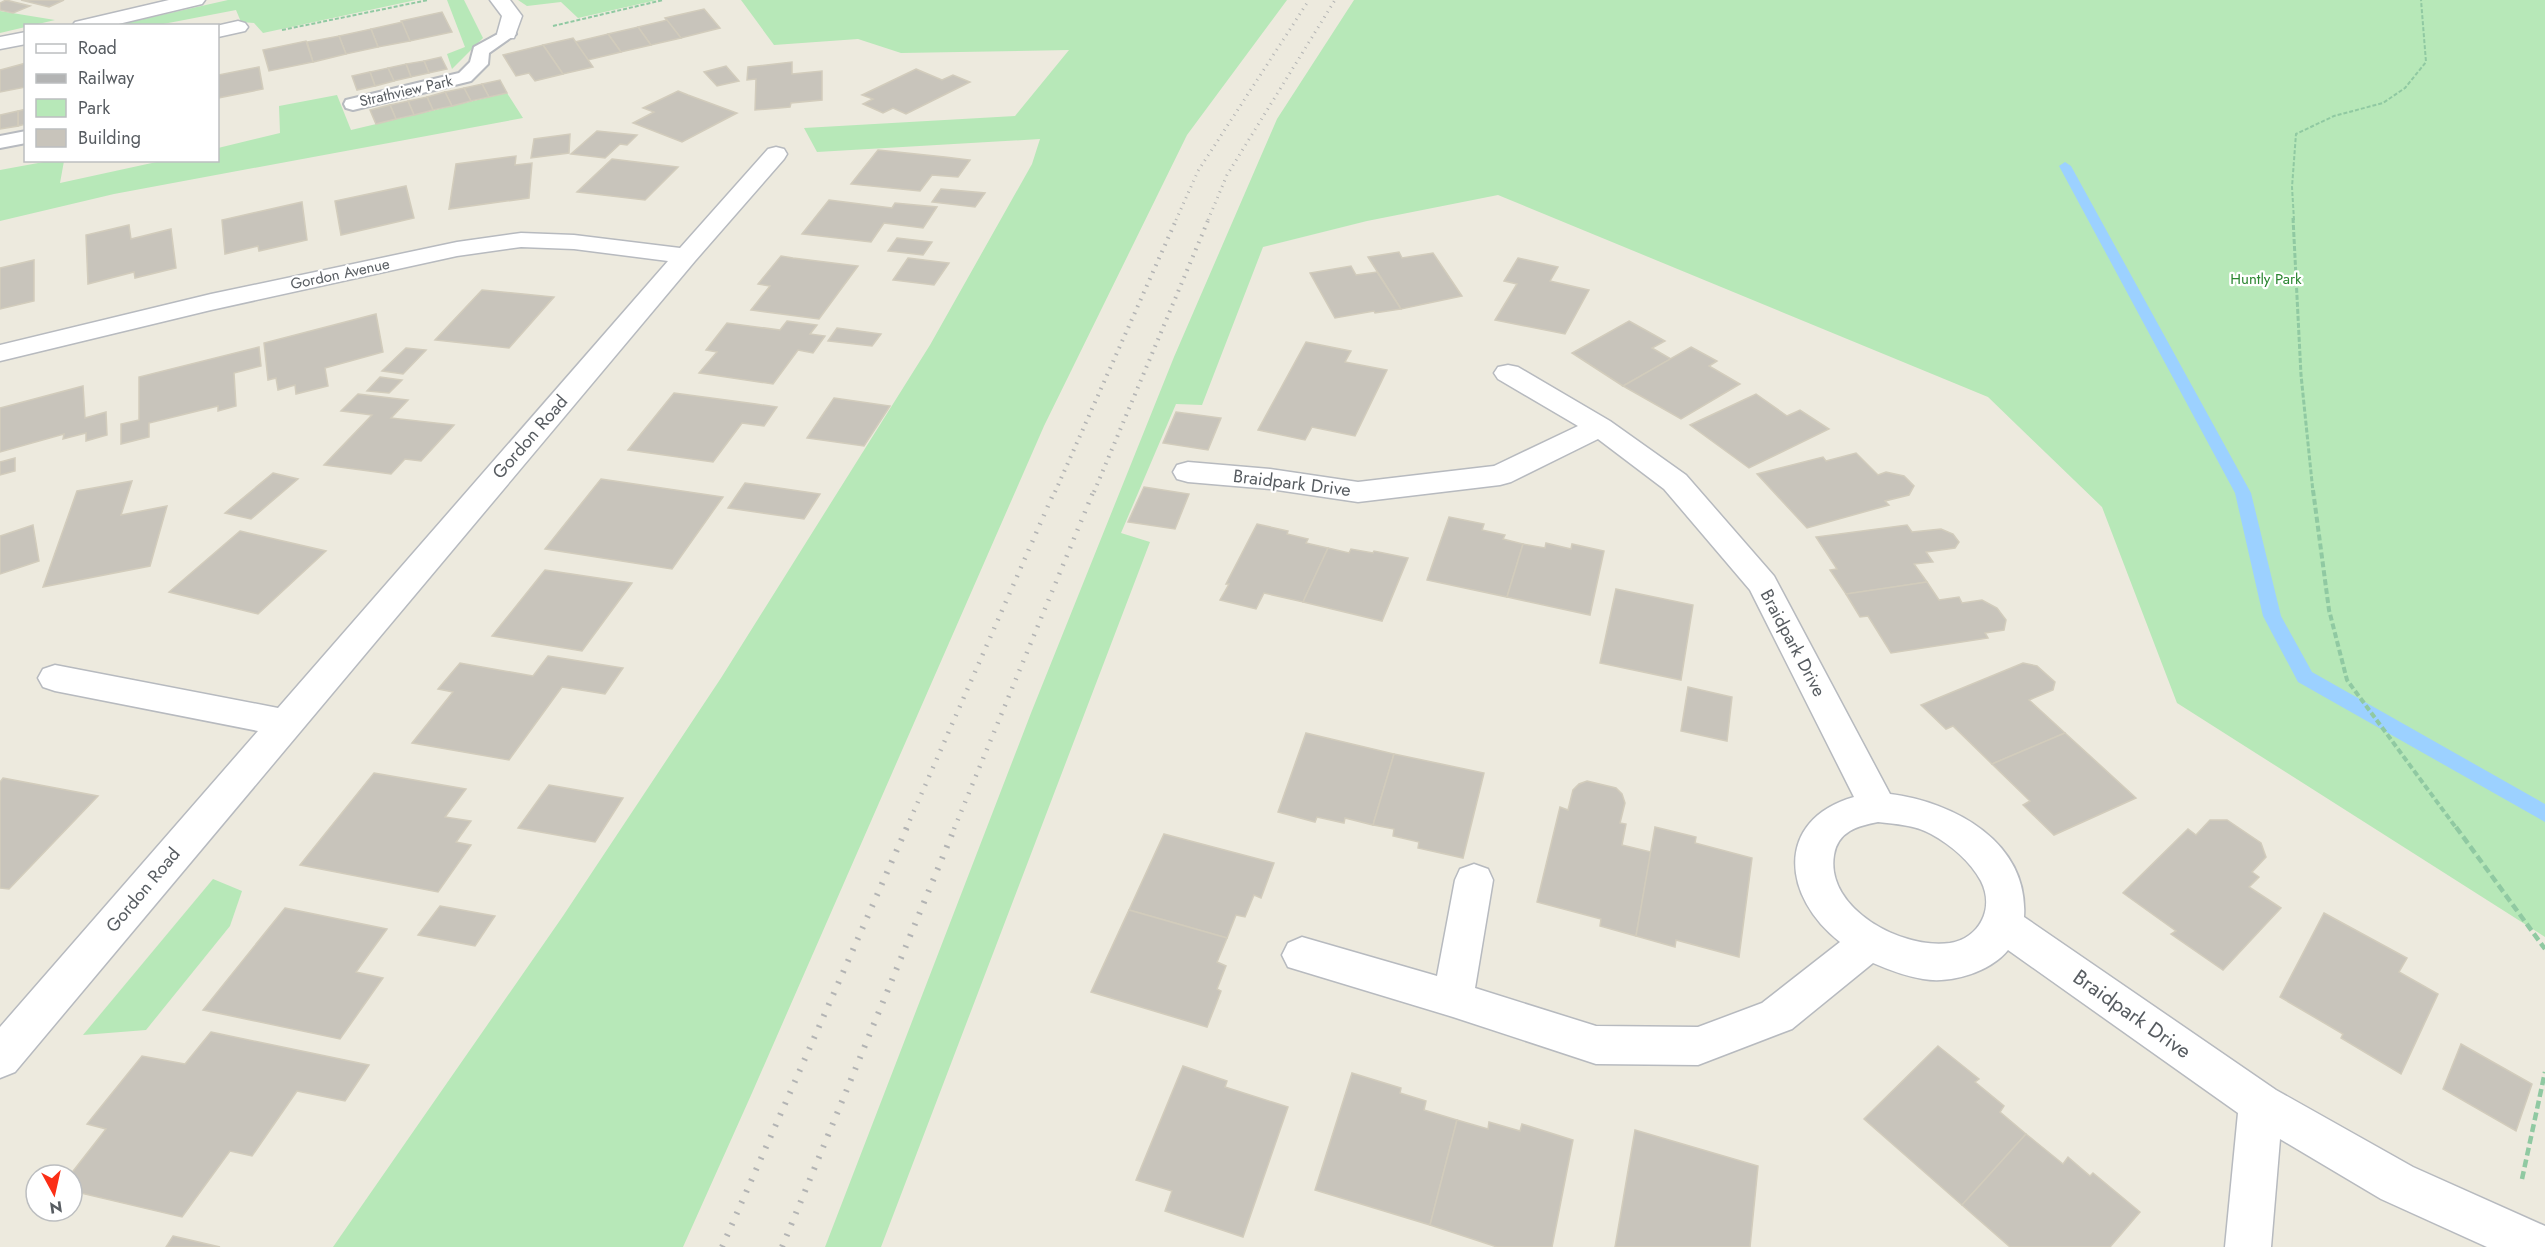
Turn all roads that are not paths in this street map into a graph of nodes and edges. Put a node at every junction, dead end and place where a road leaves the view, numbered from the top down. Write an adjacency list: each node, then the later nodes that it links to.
1 (195, 0): 3 (street)
2 (500, 0): 6 (street)
3 (88, 24)
4 (238, 27): 5 (street)
5 (219, 31)
6 (507, 34): 9 (lane, Strathview Park)
7 (24, 38): 8 (street)
8 (0, 43)
9 (353, 104)
10 (24, 137): 11 (lane)
11 (0, 142)
12 (776, 154): 13 (street, Gordon Road)
13 (686, 256): 14 (street, Gordon Avenue); 19 (street, Gordon Road)
14 (0, 353)
15 (1508, 373): 16 (street, Braidpark Drive)
16 (1600, 427): 17 (street, Braidpark Drive); 20 (street, Braidpark Drive)
17 (1188, 472)
18 (55, 678): 19 (street)
19 (286, 723): 26 (street, Gordon Road)
20 (1878, 807): 22 (street); 23 (street)
21 (1474, 879): 25 (street)
22 (2003, 924): 23 (street); 27 (street, Braidpark Drive)
23 (1869, 943): 25 (street)
24 (1302, 955): 25 (street)
25 (1453, 999)
26 (0, 1058)
27 (2261, 1104): 28 (street, Braidpark Drive); 29 (street)
28 (2525, 1240)
29 (2248, 1247)

